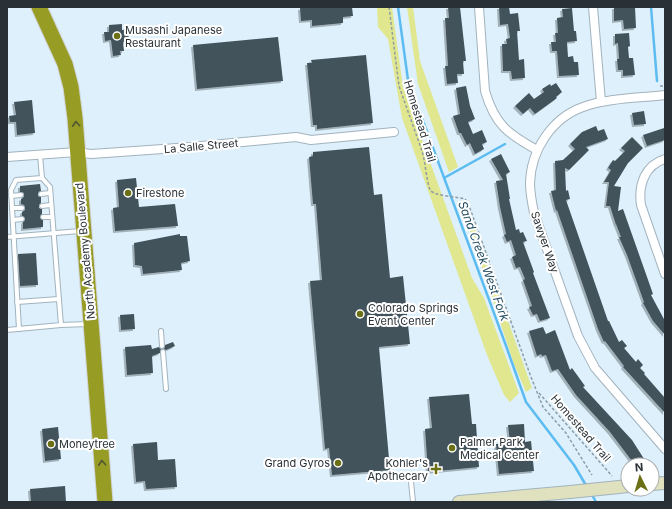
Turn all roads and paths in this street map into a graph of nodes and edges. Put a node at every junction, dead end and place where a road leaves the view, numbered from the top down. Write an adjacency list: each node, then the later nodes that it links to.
1 (39, 7): 11 (highway, North Academy Boulevard, one-way to 1)
2 (388, 7): 43 (path, Homestead Trail)
3 (478, 7): 10 (street)
4 (593, 7): 8 (street)
5 (660, 86): 6 (path)
6 (665, 86)
7 (665, 95): 8 (street, Sawyer Way)
8 (601, 102): 10 (street, Sawyer Way)
9 (394, 132): 11 (street, La Salle Street)
10 (538, 150): 44 (street, Sawyer Way)
11 (77, 152): 12 (street, La Salle Street); 28 (highway, North Academy Boulevard)
12 (40, 155): 13 (street, La Salle Street); 15 (lane)
13 (7, 157)
14 (665, 159): 32 (street)
15 (42, 178): 16 (lane); 19 (lane)
16 (50, 193): 17 (lane); 20 (lane)
17 (41, 194)
18 (21, 195): 19 (lane)
19 (11, 196): 22 (lane)
20 (51, 205): 21 (lane); 25 (lane)
21 (42, 206)
22 (12, 208): 23 (lane); 27 (lane)
23 (22, 208)
24 (43, 217): 25 (lane)
25 (52, 217): 29 (lane)
26 (22, 219): 27 (lane)
27 (13, 220): 30 (lane)
28 (84, 231): 29 (lane); 35 (highway, North Academy Boulevard)
29 (54, 234): 30 (lane); 33 (lane)
30 (14, 236): 31 (lane); 34 (lane)
31 (7, 237)
32 (665, 274)
33 (59, 299): 34 (lane); 36 (lane)
34 (17, 302): 37 (lane)
35 (91, 323): 36 (lane); 50 (highway, North Academy Boulevard, one-way to 35)
36 (61, 325): 37 (lane)
37 (19, 329): 38 (lane)
38 (7, 330)
39 (161, 331): 40 (lane)
40 (162, 346)
41 (163, 352): 42 (lane)
42 (166, 389)
43 (538, 392): 45 (path, Homestead Trail); 46 (path, Homestead Trail)
44 (665, 449)
45 (592, 475)
46 (612, 476)
47 (411, 482): 51 (lane)
48 (620, 486): 49 (main road, bridge)
49 (495, 500): 52 (main road)
50 (105, 502)
51 (413, 502)
52 (460, 502)

